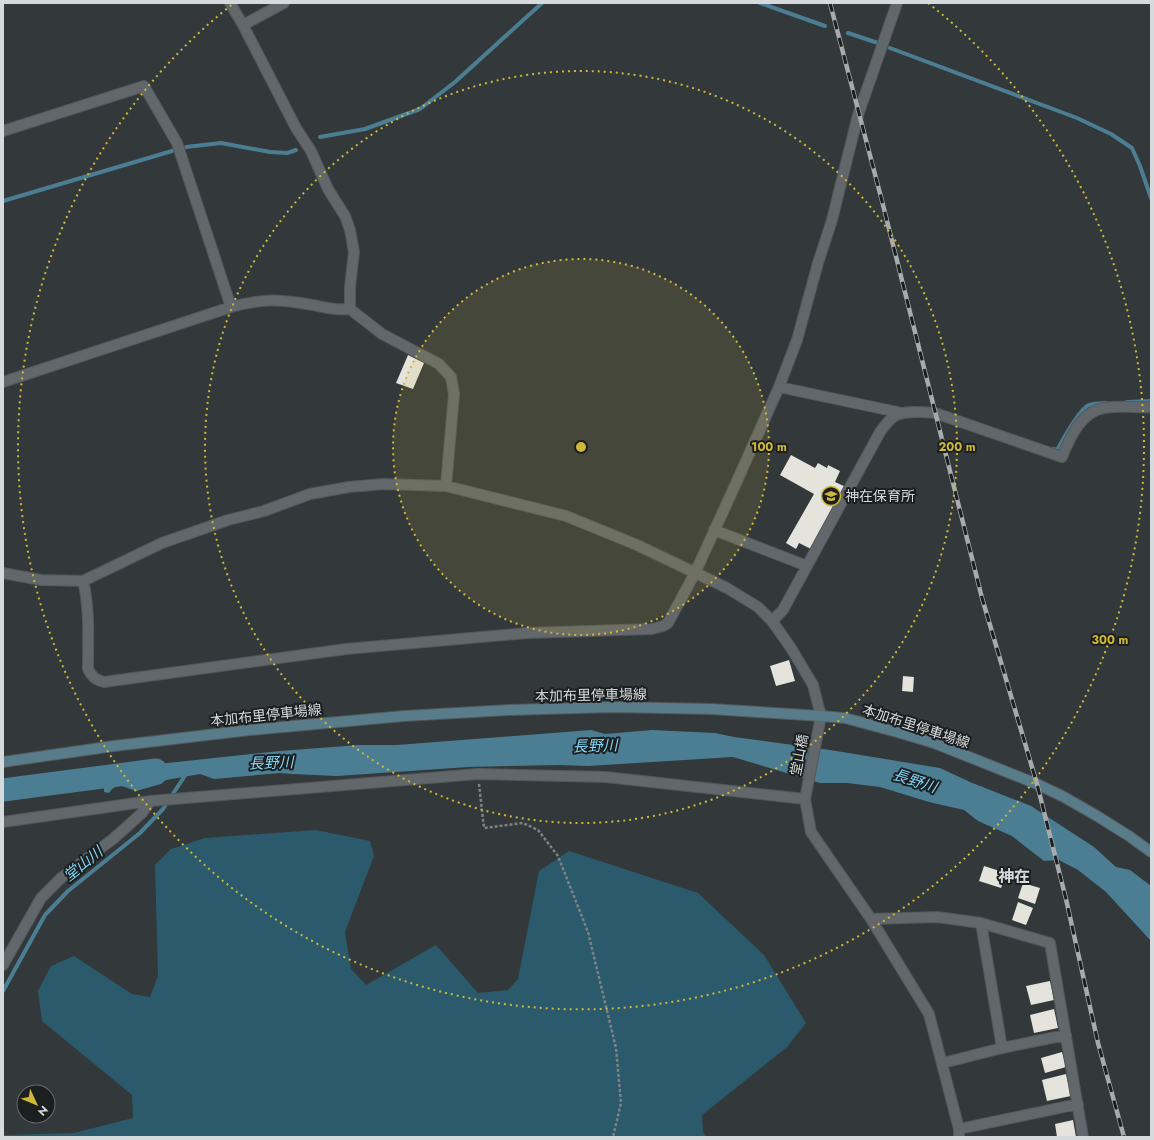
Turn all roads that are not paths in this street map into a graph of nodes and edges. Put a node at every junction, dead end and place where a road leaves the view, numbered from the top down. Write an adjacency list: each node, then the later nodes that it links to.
1 (230, 3): 4 (street)
2 (284, 3): 4 (street)
3 (897, 3): 9 (street)
4 (243, 25): 7 (street)
5 (3, 131): 6 (street)
6 (230, 307): 7 (street); 8 (street)
7 (350, 309): 12 (street)
8 (3, 382)
9 (779, 386): 11 (street); 13 (street)
10 (1151, 407): 11 (street)
11 (904, 414): 14 (street)
12 (446, 486): 16 (street); 17 (street)
13 (714, 530): 14 (street); 16 (street)
14 (807, 566): 18 (street)
15 (4, 571): 17 (street)
16 (695, 573): 17 (street); 18 (street)
17 (83, 581)
18 (772, 621): 19 (street)
19 (821, 716): 20 (main road, 本加布里停車場線); 21 (street, 堂山橋); 24 (main road, 本加布里停車場線)
20 (3, 762)
21 (805, 799): 22 (street); 25 (street)
22 (150, 801): 23 (street); 27 (street)
23 (3, 822)
24 (1151, 852)
25 (870, 920): 26 (street); 30 (street)
26 (980, 923): 28 (street); 29 (street)
27 (3, 965)
28 (1066, 1035): 29 (street); 31 (street)
29 (1002, 1048): 30 (street)
30 (943, 1063): 32 (street)
31 (1078, 1104): 32 (street); 33 (street)
32 (959, 1133)
33 (1083, 1137)

